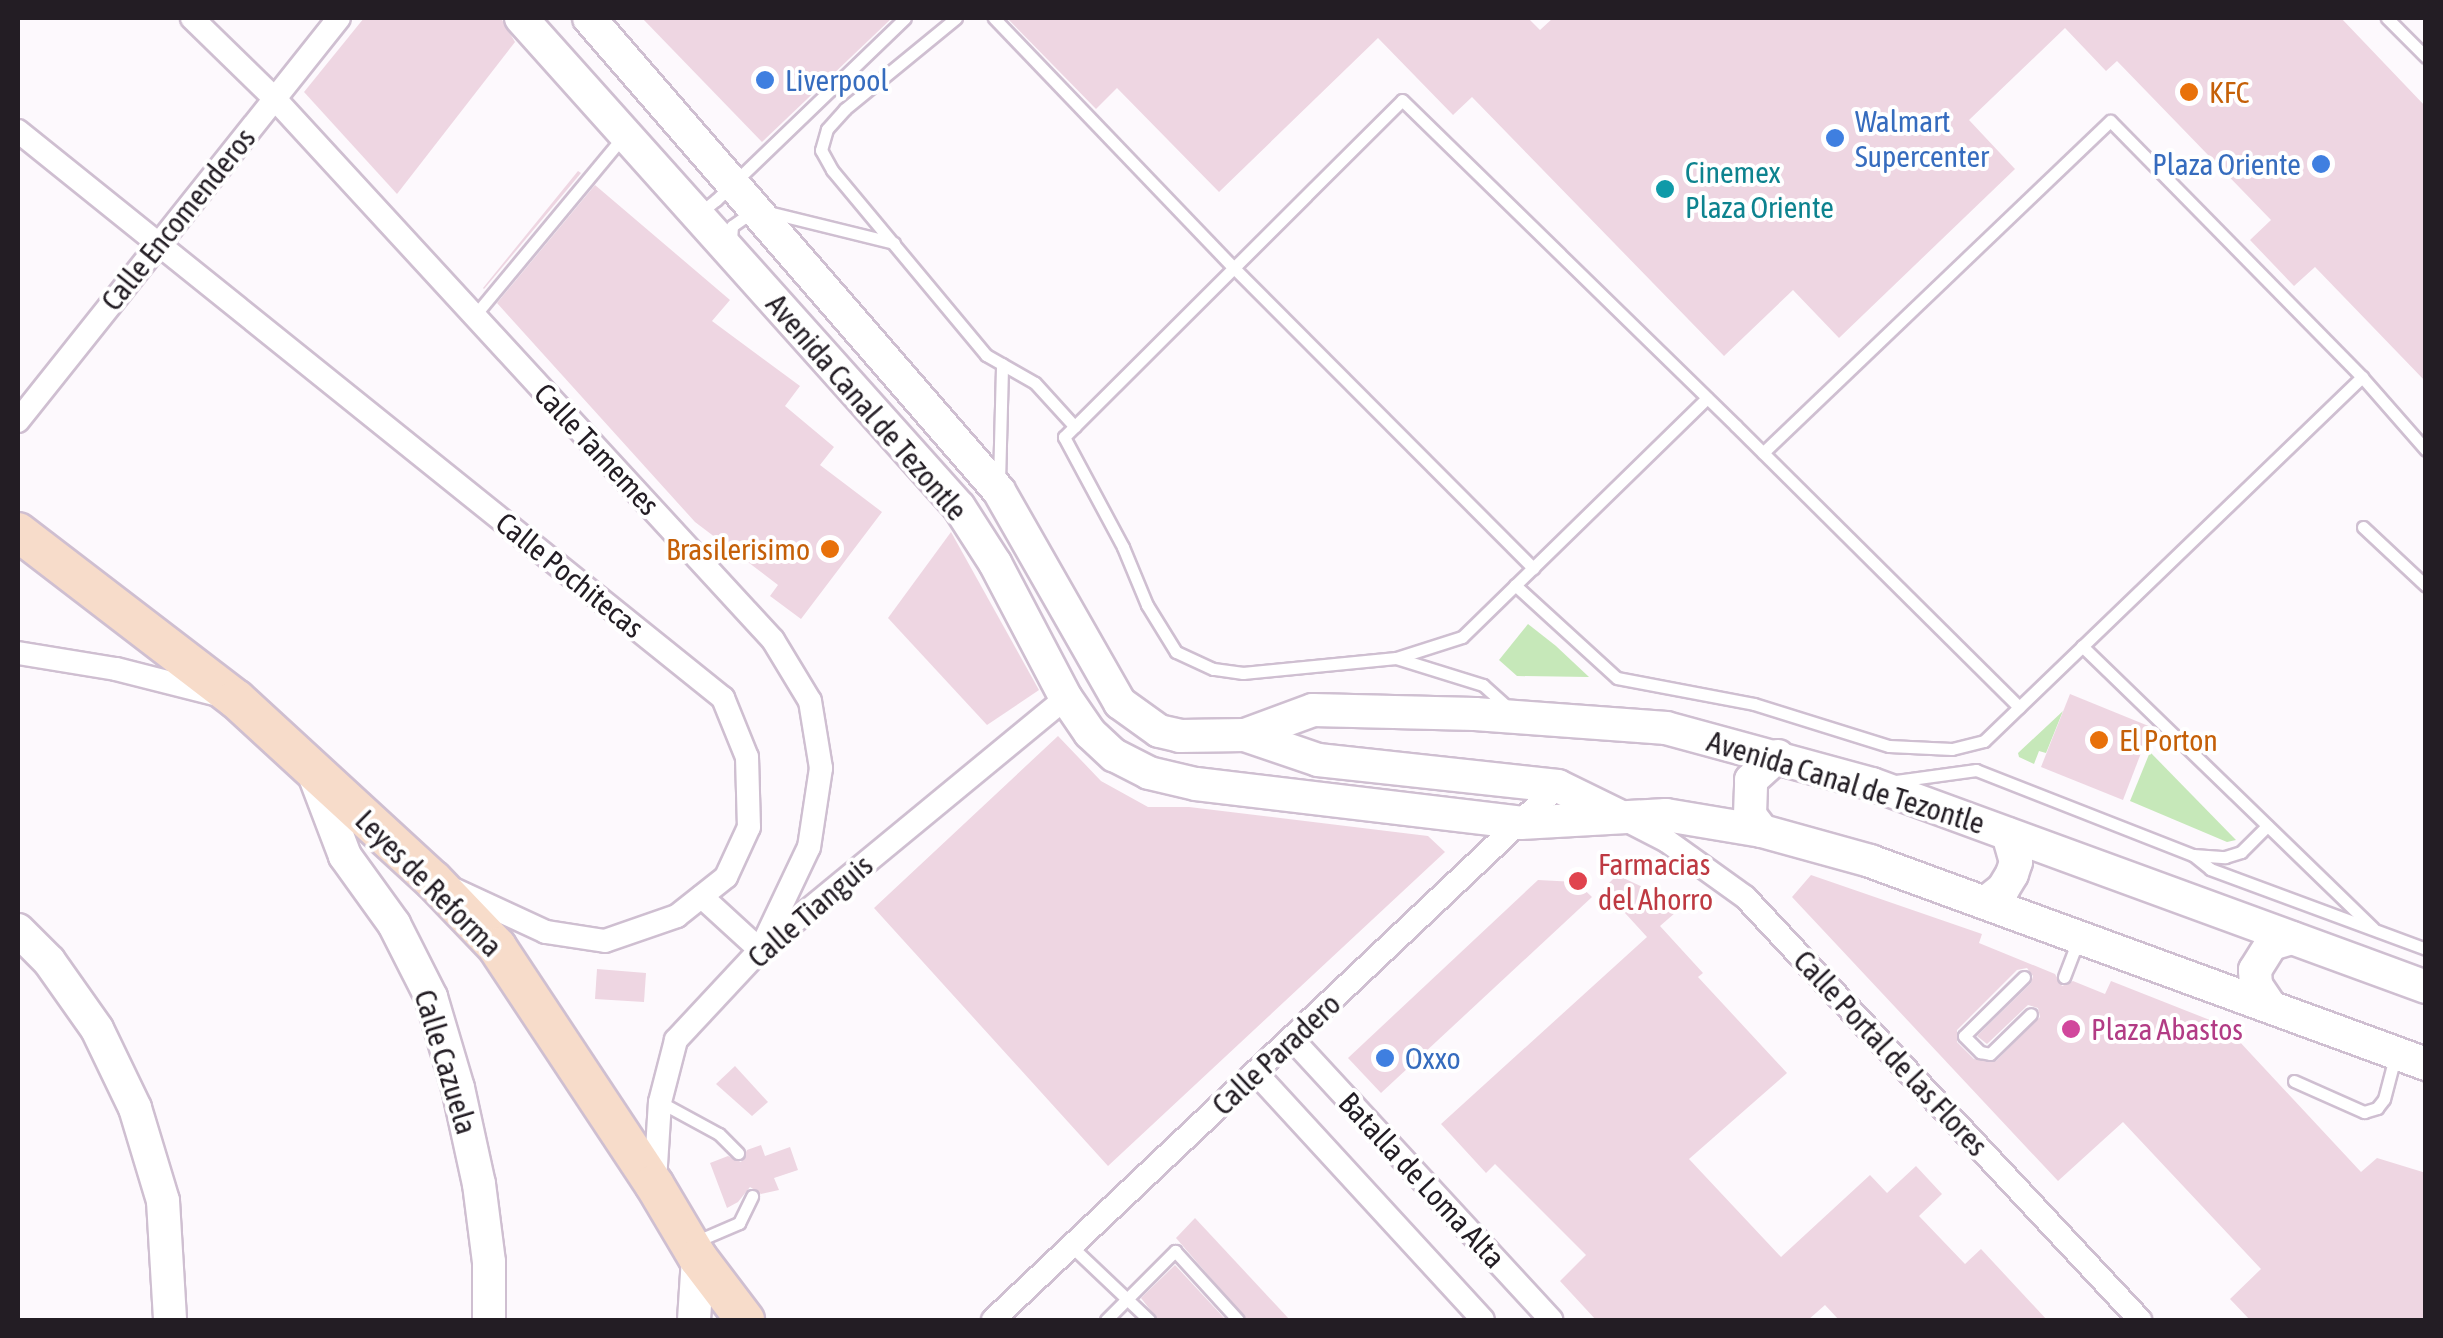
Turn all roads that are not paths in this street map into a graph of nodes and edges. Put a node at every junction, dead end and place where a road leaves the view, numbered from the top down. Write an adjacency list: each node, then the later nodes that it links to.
1 (192, 18): 10 (street, Calle Tamemes)
2 (339, 18): 10 (street, Calle Encomenderos)
3 (521, 18): 12 (main road, Avenida Canal de Tezontle)
4 (588, 18): 13 (main road, Avenida Canal de Tezontle)
5 (905, 18): 13 (lane)
6 (956, 18): 16 (lane)
7 (994, 18): 19 (lane)
8 (2386, 18): 9 (lane)
9 (2426, 57)
10 (274, 99): 17 (street, Calle Encomenderos); 20 (street, Calle Tamemes)
11 (18, 131): 17 (street, Calle Pochitecas)
12 (625, 134): 14 (main road, Avenida Canal de Tezontle); 20 (lane)
13 (734, 183): 14 (lane); 15 (main road, Avenida Canal de Tezontle)
14 (691, 207): 18 (main road, Avenida Canal de Tezontle)
15 (756, 209): 16 (lane); 18 (lane); 28 (main road, Avenida Canal de Tezontle)
16 (894, 243): 21 (lane)
17 (159, 244): 24 (street, Calle Encomenderos); 53 (street, Calle Pochitecas)
18 (730, 251): 37 (main road, Avenida Canal de Tezontle)
19 (1234, 268): 23 (lane); 25 (lane); 31 (lane)
20 (474, 316): 60 (street, Calle Tamemes)
21 (1002, 364): 25 (lane); 28 (lane)
22 (2362, 377): 26 (lane); 27 (lane); 34 (lane)
23 (1707, 398): 27 (lane); 31 (lane)
24 (18, 421)
25 (1075, 427): 36 (lane)
26 (2426, 450)
27 (1763, 453): 39 (lane)
28 (999, 491): 41 (main road, Avenida Canal de Tezontle)
29 (2364, 528): 33 (lane)
30 (18, 532): 38 (main road, Leyes de Reforma)
31 (1533, 568): 32 (lane)
32 (1515, 586): 36 (lane); 39 (lane)
33 (2426, 586)
34 (2082, 646): 39 (lane); 48 (lane)
35 (18, 653): 38 (street)
36 (1396, 658): 40 (lane)
37 (1066, 698): 47 (main road, Avenida Canal de Tezontle); 60 (street, Calle Tianguis)
38 (236, 699): 43 (main road, Leyes de Reforma)
39 (2019, 707)
40 (1518, 717): 41 (main road, Avenida Canal de Tezontle); 42 (main road, Avenida Canal de Tezontle)
41 (1245, 735): 45 (main road, Avenida Canal de Tezontle)
42 (1778, 756): 44 (main road, Avenida Canal de Tezontle); 49 (main road)
43 (312, 770): 52 (main road, Leyes de Reforma); 78 (main road, Calle Cazuela)
44 (1872, 784): 50 (main road, Avenida Canal de Tezontle); 51 (lane)
45 (1558, 786): 46 (main road, Avenida Canal de Tezontle); 47 (street, Calle Paradero)
46 (1618, 815): 47 (main road, Avenida Canal de Tezontle); 49 (main road, Avenida Canal de Tezontle); 87 (street, Calle Portal de las Flores)
47 (1521, 824): 66 (street, Calle Paradero)
48 (2267, 826): 51 (lane); 56 (lane)
49 (1762, 830): 54 (main road, Avenida Canal de Tezontle)
50 (2008, 834): 54 (main road); 58 (main road, Avenida Canal de Tezontle)
51 (2193, 854): 56 (lane)
52 (433, 880): 53 (street, Calle Pochitecas); 72 (main road, Leyes de Reforma)
53 (702, 897): 60 (street)
54 (1985, 903): 57 (main road, Avenida Canal de Tezontle)
55 (18, 930): 77 (main road)
56 (2379, 934): 59 (lane)
57 (2080, 937): 62 (lane); 64 (main road, Avenida Canal de Tezontle)
58 (2292, 938): 63 (main road, Avenida Canal de Tezontle); 64 (main road)
59 (2426, 949)
60 (760, 950): 70 (street, Calle Tianguis)
61 (2024, 976): 65 (lane)
62 (2064, 978)
63 (2426, 986)
64 (2270, 1006): 67 (main road, Avenida Canal de Tezontle)
65 (2032, 1014)
66 (1292, 1040): 68 (street, Calle Paradero); 86 (street, Batalla de Loma Alta)
67 (2411, 1058): 69 (lane)
68 (1256, 1073): 74 (street, Calle Paradero); 85 (street, Batalla de Loma Alta)
69 (2294, 1081)
70 (660, 1102): 71 (lane); 72 (street, Calle Tianguis)
71 (738, 1153)
72 (654, 1184): 75 (main road, Leyes de Reforma)
73 (752, 1196): 75 (lane)
74 (1070, 1245): 76 (lane); 81 (street, Calle Paradero)
75 (693, 1251): 79 (main road); 80 (main road, Leyes de Reforma)
76 (1128, 1298): 82 (lane); 83 (lane); 84 (lane)
77 (170, 1320)
78 (489, 1320)
79 (694, 1320)
80 (745, 1320)
81 (992, 1320)
82 (1106, 1320)
83 (1148, 1320)
84 (1238, 1320)
85 (1483, 1320)
86 (1550, 1320)
87 (2140, 1320)

